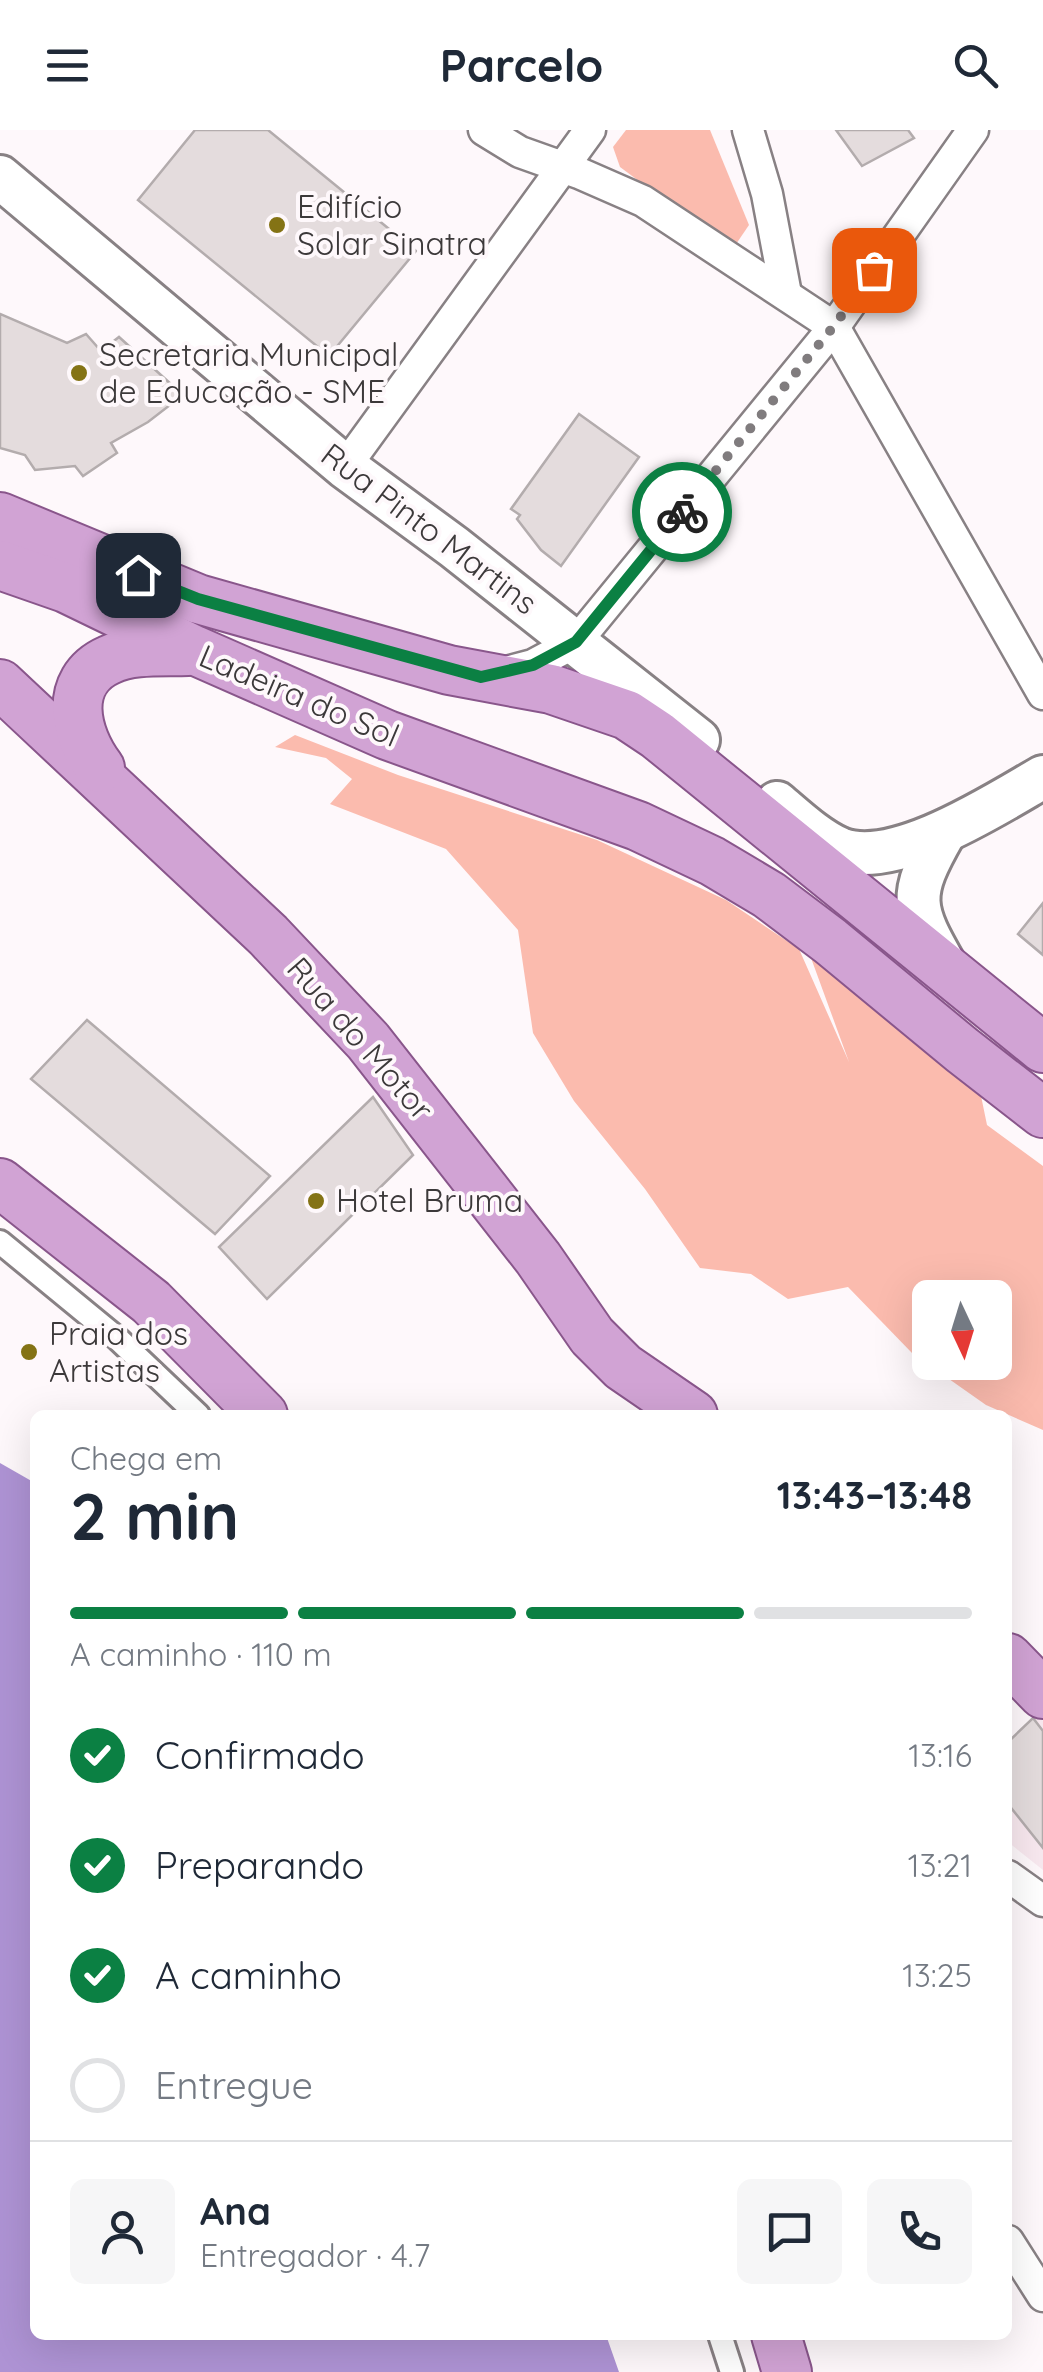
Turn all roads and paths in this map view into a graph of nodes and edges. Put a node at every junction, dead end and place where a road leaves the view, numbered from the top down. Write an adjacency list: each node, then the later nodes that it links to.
1 (484, 130): 5 (street)
2 (590, 130): 5 (street)
3 (748, 130): 7 (street)
4 (973, 130): 8 (street)
5 (563, 168): 7 (street); 9 (street)
6 (0, 178): 9 (main road, Rua Pinto Martins)
7 (786, 294): 8 (street)
8 (834, 326): 12 (street); 16 (street)
9 (345, 467): 12 (main road, Rua Pinto Martins)
10 (0, 517): 14 (main road, Ladeira do Sol)
11 (0, 565): 13 (main road, Ladeira do Sol)
12 (576, 642): 14 (street); 19 (main road, Rua Pinto Martins)
13 (194, 650): 18 (main road); 22 (main road, Ladeira do Sol)
14 (481, 677): 20 (main road, Ladeira do Sol)
15 (0, 684): 18 (main road, Rua do Motor)
16 (1043, 694)
17 (1043, 777): 19 (main road, Rua Pinto Martins)
18 (122, 800): 27 (main road, Rua do Motor)
19 (944, 833): 20 (main road)
20 (948, 970): 21 (main road, Ladeira do Sol)
21 (1043, 1048)
22 (1043, 1112)
23 (0, 1183): 26 (main road)
24 (0, 1242): 25 (street)
25 (193, 1410)
26 (258, 1410)
27 (686, 1410)
28 (1012, 1662): 29 (main road)
29 (1043, 1694)
30 (1012, 1879): 31 (street)
31 (1043, 1901)
32 (1012, 2246): 33 (street)
33 (1043, 2296)
34 (722, 2340): 36 (street)
35 (777, 2340): 37 (main road)
36 (732, 2372)
37 (787, 2372)

